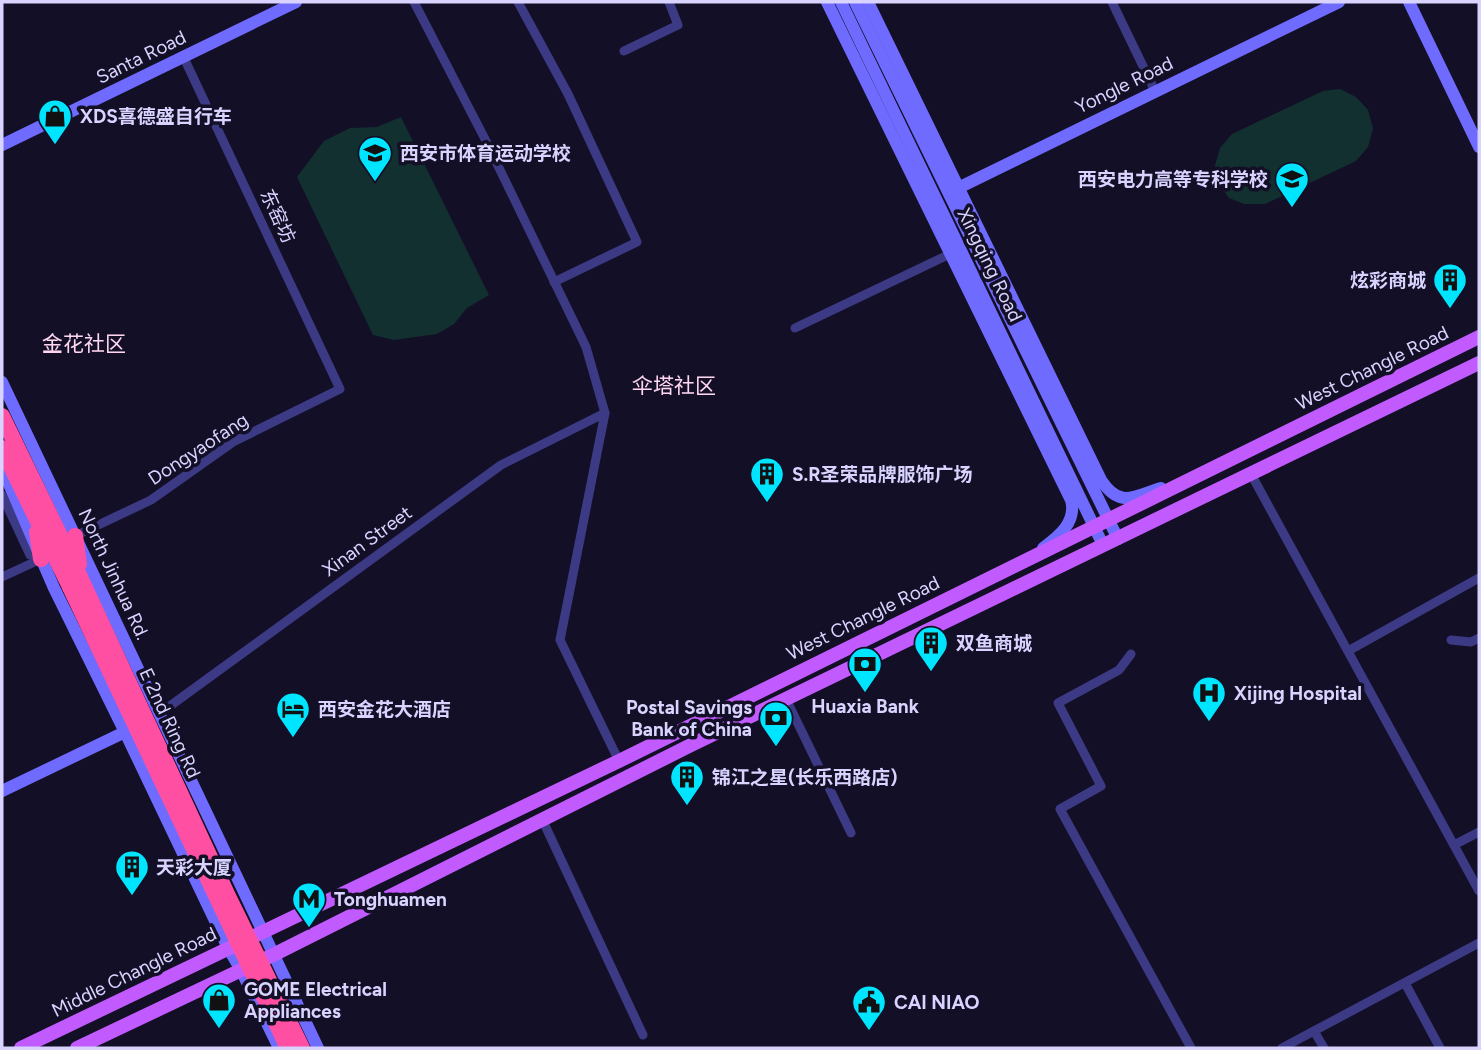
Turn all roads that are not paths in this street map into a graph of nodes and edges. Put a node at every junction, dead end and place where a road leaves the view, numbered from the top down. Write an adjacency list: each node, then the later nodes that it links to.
1 (296, 2): 13 (main road, Santa Road)
2 (414, 2): 19 (street)
3 (518, 2): 19 (street)
4 (669, 2): 12 (street)
5 (827, 2): 17 (main road)
6 (841, 2): 17 (main road, Xingqing Road)
7 (855, 2): 17 (main road, Xingqing Road)
8 (868, 2): 17 (main road)
9 (1112, 2): 14 (street)
10 (1339, 2): 14 (main road, Yongle Road)
11 (1409, 2): 16 (main road)
12 (624, 51)
13 (184, 58): 15 (main road, Santa Road); 36 (street, Dongyaofang)
14 (1155, 91): 17 (main road, Yongle Road)
15 (2, 145)
16 (1479, 147)
17 (942, 196): 18 (main road); 26 (main road); 29 (main road, Xingqing Road); 35 (main road, Xingqing Road)
18 (950, 254): 20 (street); 39 (main road)
19 (554, 282): 24 (street)
20 (795, 328)
21 (1479, 337): 31 (main road, West Changle Road)
22 (1479, 363): 30 (main road, West Changle Road)
23 (2, 382): 36 (main road, North Jinhua Rd.)
24 (605, 413): 49 (street, Xinan Street); 51 (street)
25 (2, 416): 43 (highway, E 2nd Ring Rd)
26 (1083, 445): 29 (main road); 31 (main road)
27 (2, 449): 33 (highway, E 2nd Ring Rd)
28 (2, 468): 40 (main road)
29 (1085, 471): 34 (main road, Xingqing Road)
30 (1251, 474): 37 (main road, West Changle Road); 46 (street)
31 (1187, 480): 34 (main road, West Changle Road)
32 (2, 495): 40 (street)
33 (34, 516): 40 (highway); 43 (highway, E 2nd Ring Rd)
34 (1109, 518): 35 (main road, West Changle Road); 37 (main road, Xingqing Road)
35 (1094, 525): 38 (main road, Xingqing Road); 39 (main road, West Changle Road)
36 (75, 536): 43 (highway); 49 (main road, North Jinhua Rd.)
37 (1118, 539): 38 (main road, West Changle Road)
38 (1103, 545): 48 (main road, West Changle Road)
39 (1032, 556): 51 (main road, West Changle Road)
40 (41, 559): 41 (street); 50 (main road)
41 (2, 577)
42 (1479, 578): 46 (street)
43 (75, 582): 69 (highway, E 2nd Ring Rd, bridge); 70 (highway, E 2nd Ring Rd, bridge)
44 (1479, 638): 45 (street)
45 (1451, 640)
46 (1348, 651): 56 (street)
47 (1131, 654): 72 (street)
48 (786, 699): 53 (main road, West Changle Road); 55 (street)
49 (159, 714): 58 (main road, North Jinhua Rd.)
50 (125, 732): 52 (main road); 60 (main road)
51 (619, 761): 58 (main road, West Changle Road)
52 (2, 791)
53 (542, 819): 61 (main road, West Changle Road); 65 (street)
54 (1479, 832): 56 (street)
55 (851, 833)
56 (1454, 845): 57 (street)
57 (1479, 891)
58 (262, 931): 60 (main road, Middle Changle Road); 61 (main road, North Jinhua Rd.)
59 (1479, 943): 63 (street)
60 (228, 948): 62 (main road); 66 (main road, Middle Changle Road)
61 (273, 955): 62 (main road); 71 (main road, North Jinhua Rd.)
62 (242, 970): 67 (main road); 68 (main road)
63 (1405, 983): 64 (street); 75 (street)
64 (1314, 1031): 73 (street); 74 (street)
65 (643, 1035)
66 (21, 1048)
67 (77, 1048)
68 (279, 1048)
69 (288, 1048)
70 (302, 1048)
71 (318, 1048)
72 (1191, 1048)
73 (1282, 1048)
74 (1324, 1048)
75 (1440, 1048)

